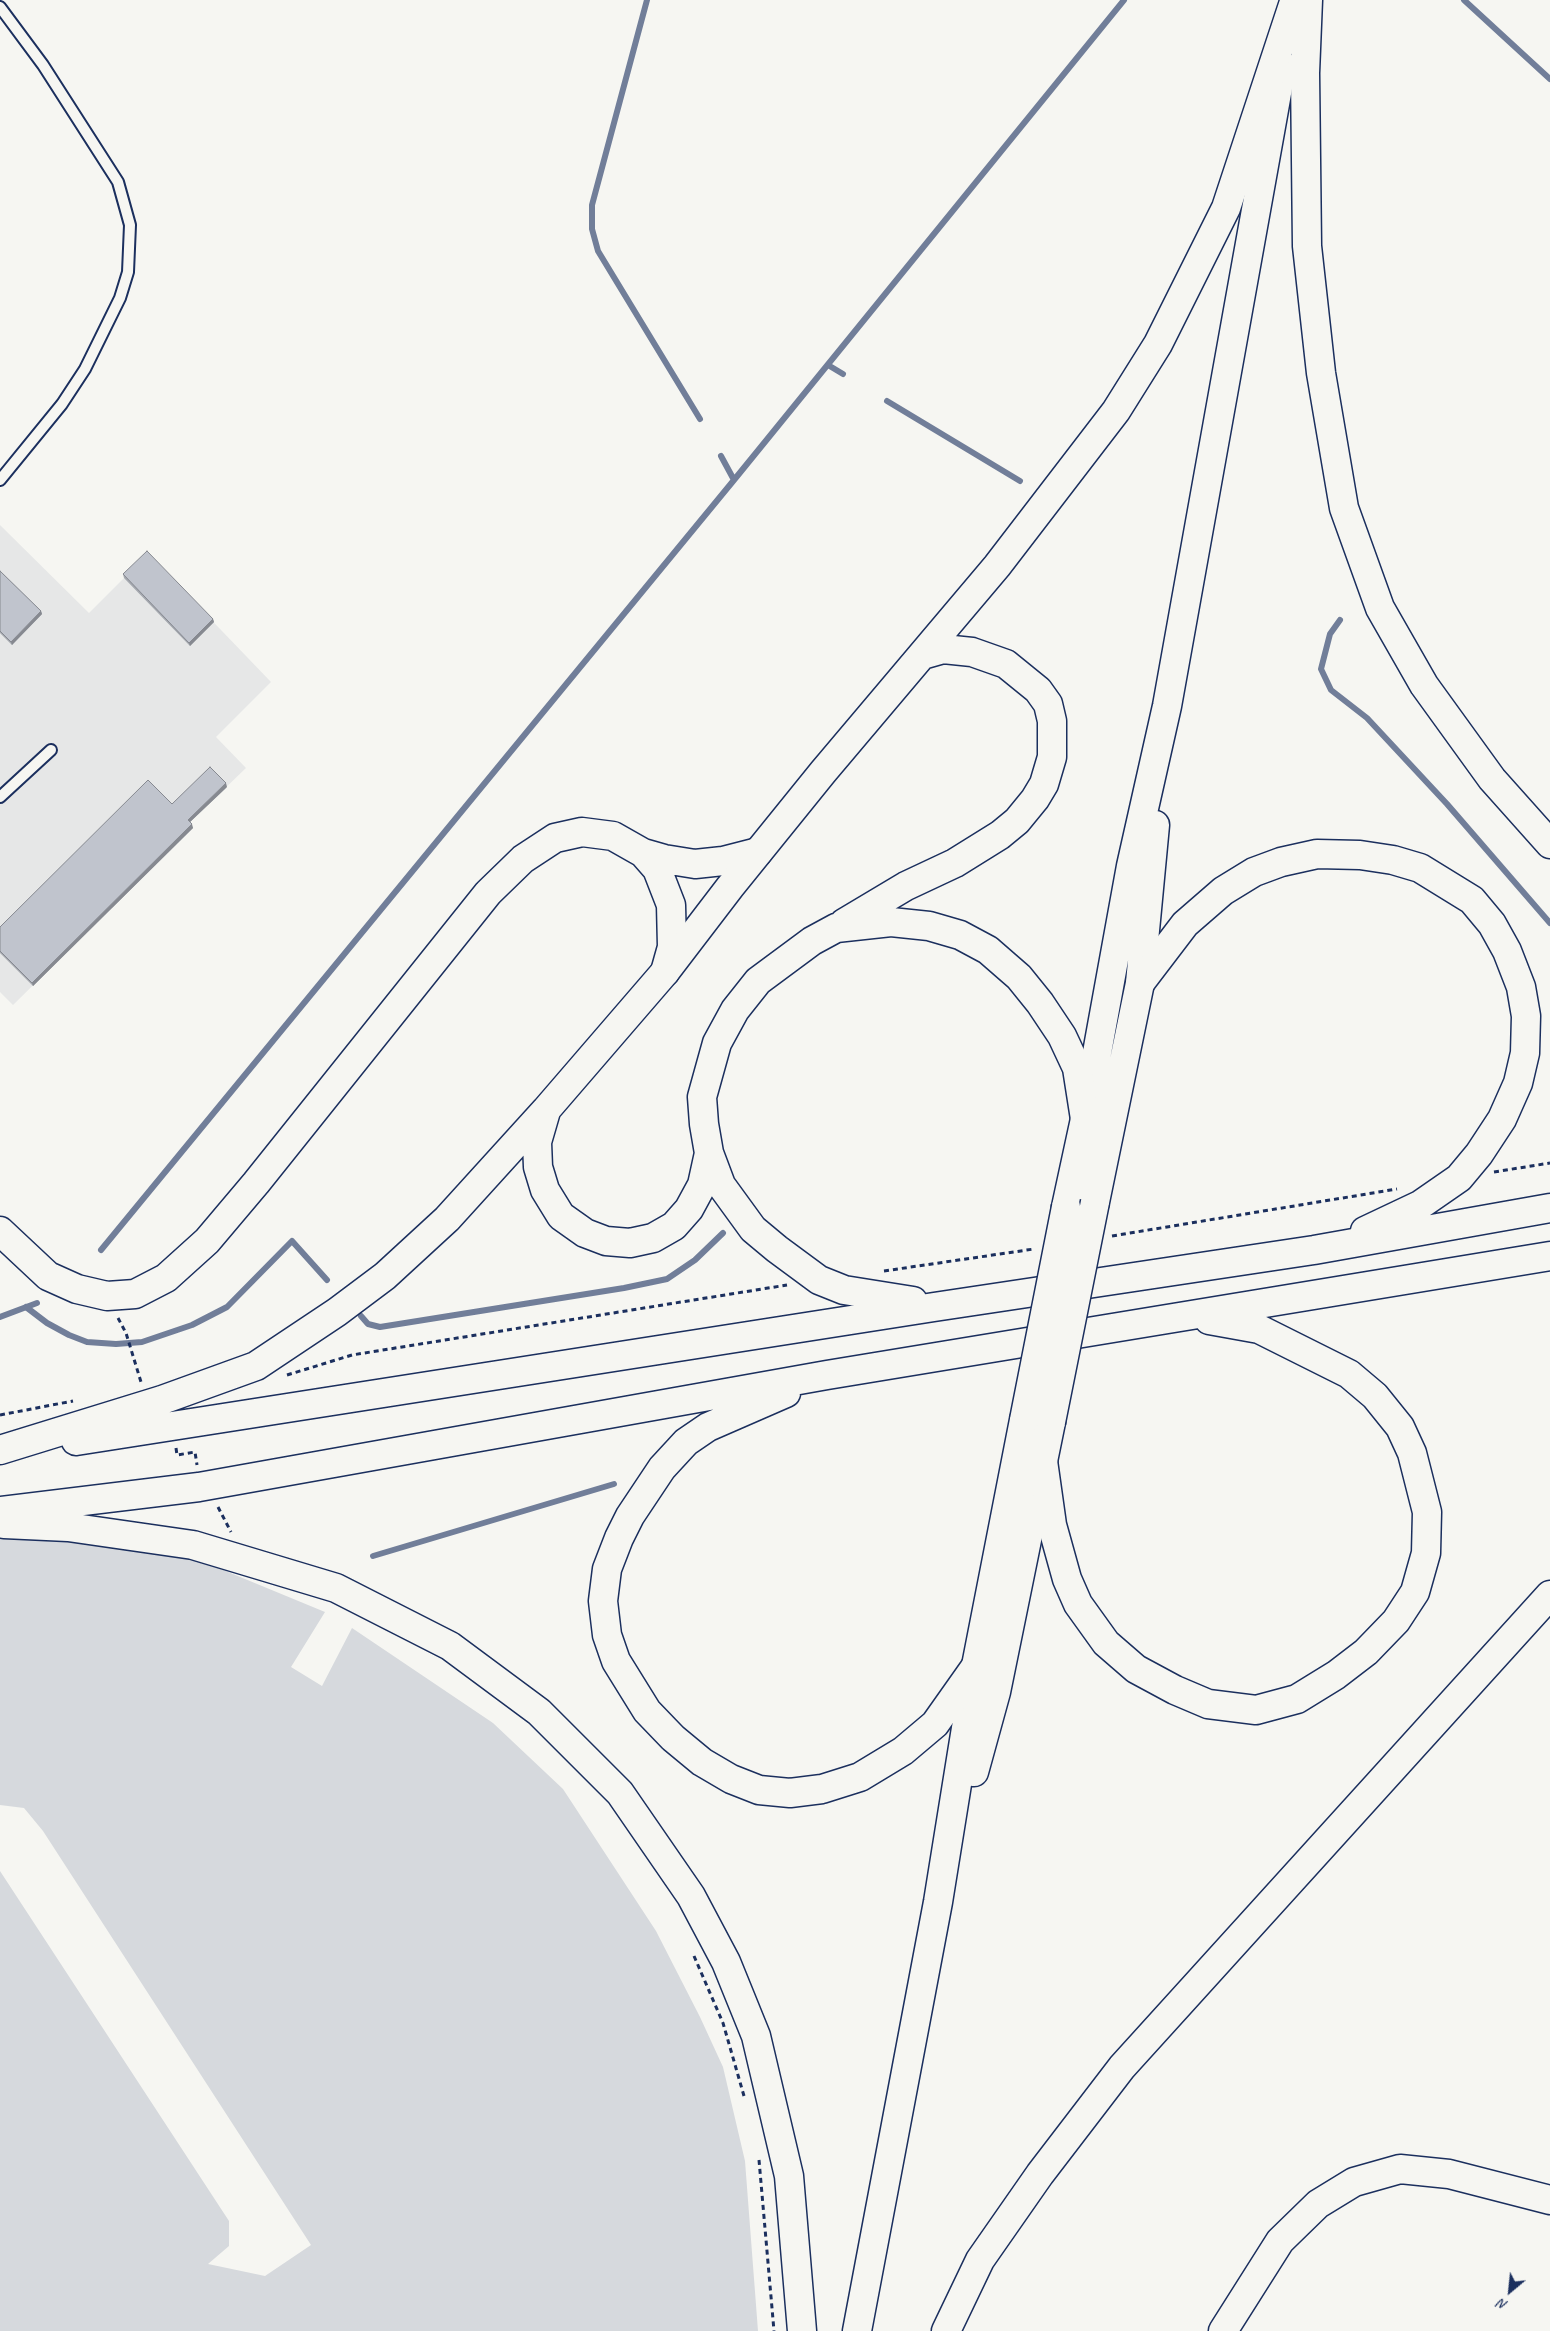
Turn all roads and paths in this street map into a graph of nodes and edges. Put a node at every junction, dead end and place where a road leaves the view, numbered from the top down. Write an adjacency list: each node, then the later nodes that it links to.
1 (1298, 2): 4 (main road); 5 (main road); 8 (main road)
2 (0, 7): 3 (lane)
3 (0, 480)
4 (922, 655): 10 (main road); 11 (main road)
5 (1167, 706): 13 (main road); 15 (main road)
6 (51, 750): 7 (lane)
7 (0, 797)
8 (1550, 844)
9 (643, 852): 10 (main road); 12 (main road); 18 (main road)
10 (758, 852): 12 (main road)
11 (836, 928): 15 (main road); 16 (main road)
12 (664, 972): 14 (main road)
13 (1140, 983): 19 (main road); 28 (main road, bridge)
14 (546, 1110): 16 (main road); 27 (main road)
15 (1085, 1119): 34 (main road, bridge)
16 (709, 1153): 21 (main road)
17 (1550, 1208): 19 (main road)
18 (3, 1234)
19 (1314, 1250): 21 (main road)
20 (1550, 1256): 22 (main road)
21 (947, 1305): 26 (main road)
22 (1187, 1317): 24 (main road); 28 (main road)
23 (126, 1333): 25 (path)
24 (827, 1375): 29 (main road); 34 (main road)
25 (141, 1383)
26 (174, 1426): 27 (main road); 29 (path)
27 (0, 1452)
28 (1043, 1461): 35 (main road)
29 (200, 1487): 30 (main road); 32 (path)
30 (0, 1511)
31 (0, 1524): 32 (main road)
32 (247, 1561): 41 (main road)
33 (1550, 1594): 43 (main road)
34 (976, 1666): 35 (main road)
35 (938, 1902): 42 (main road)
36 (691, 1950): 37 (path)
37 (744, 2098)
38 (759, 2155): 40 (path)
39 (1550, 2200): 44 (main road)
40 (774, 2331)
41 (802, 2331)
42 (857, 2331)
43 (946, 2331)
44 (1223, 2331)

